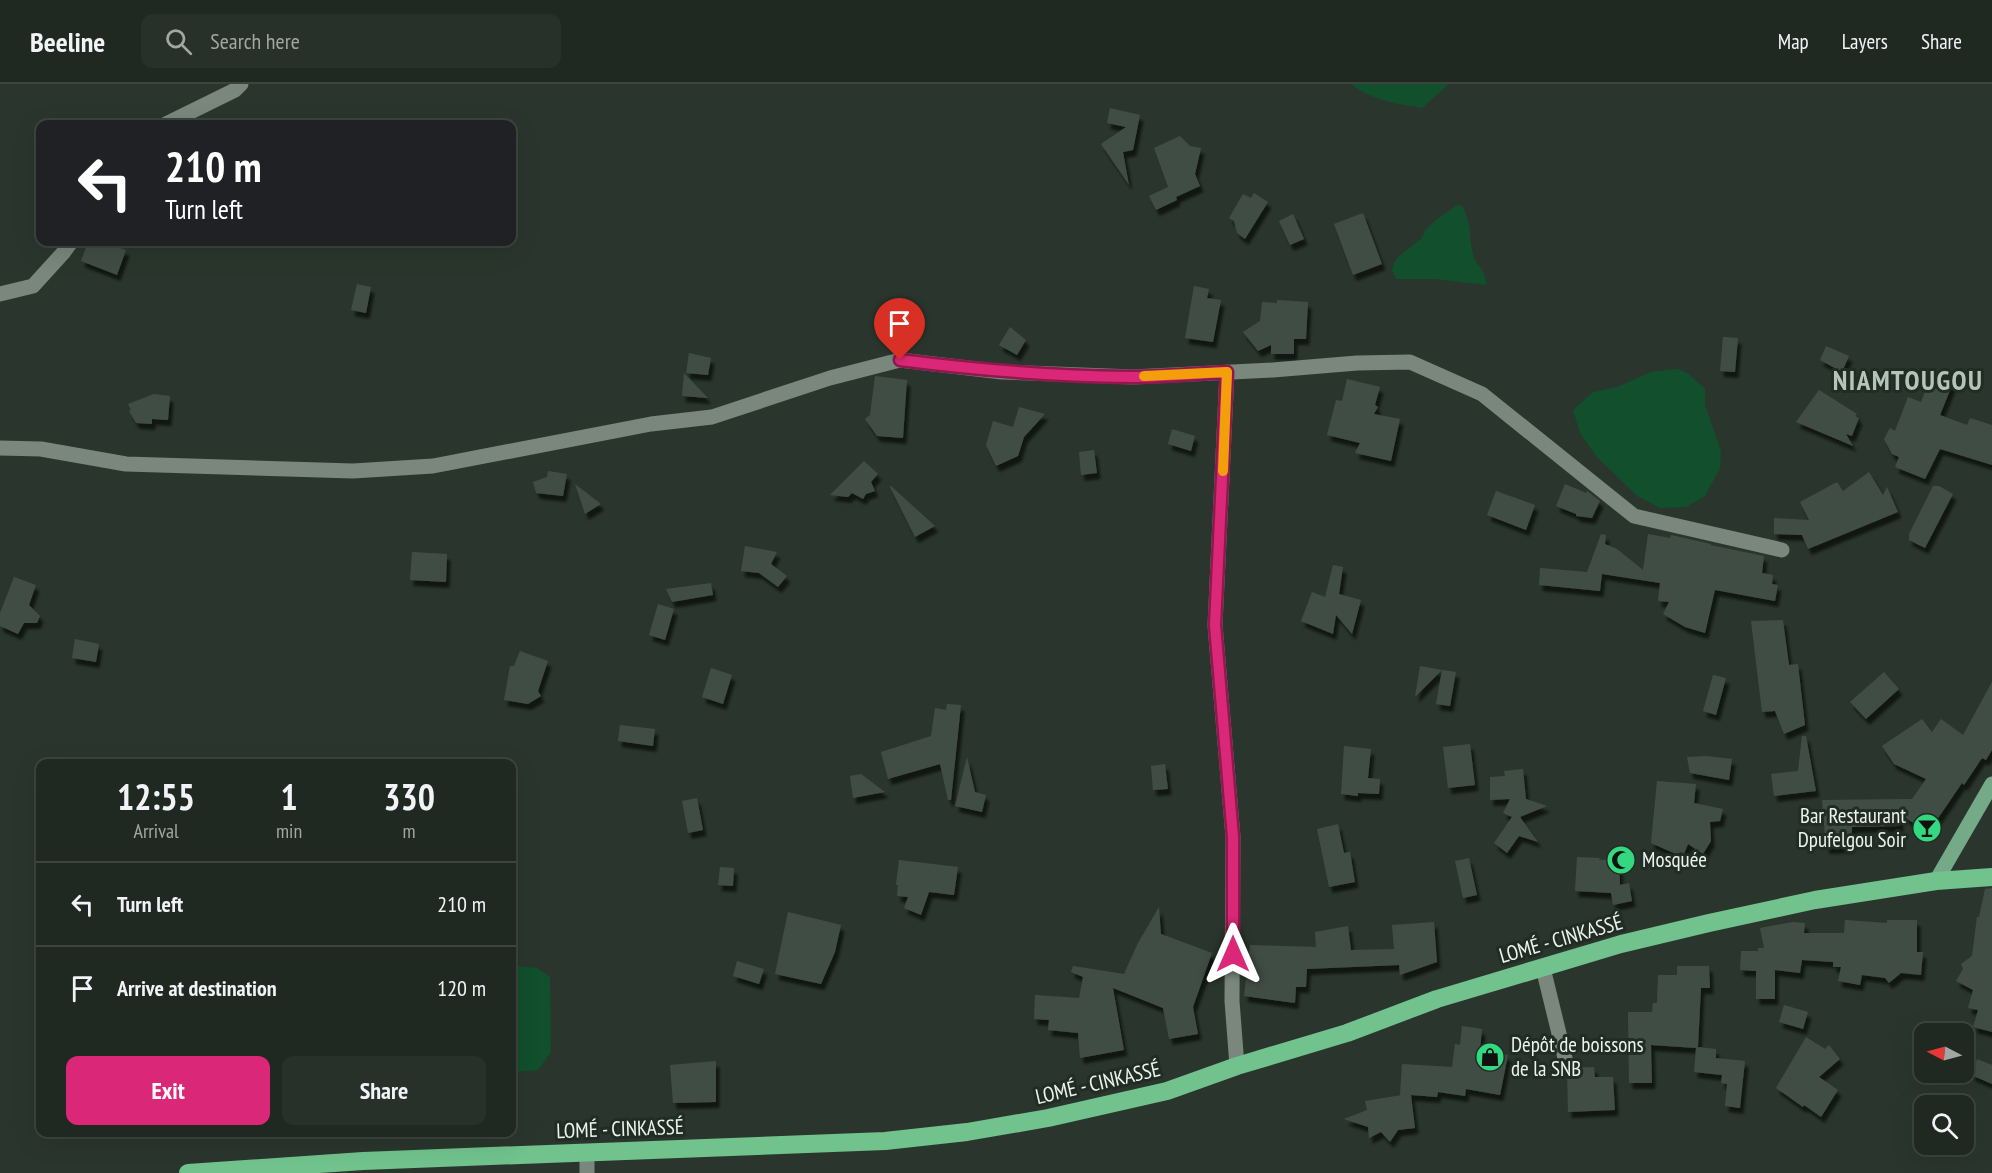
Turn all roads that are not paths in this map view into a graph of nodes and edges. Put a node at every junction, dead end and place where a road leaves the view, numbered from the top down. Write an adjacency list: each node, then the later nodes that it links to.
1 (242, 84): 2 (street)
2 (174, 120)
3 (68, 246): 4 (street)
4 (0, 294)
5 (1227, 372): 6 (street); 7 (street); 13 (street)
6 (0, 448)
7 (1782, 550)
8 (1992, 784): 10 (main road)
9 (1992, 877): 10 (highway, LOMÉ - CINKASSÉ)
10 (1936, 882): 11 (highway, LOMÉ - CINKASSÉ)
11 (1543, 968): 12 (street); 13 (highway, LOMÉ - CINKASSÉ)
12 (1565, 1058)
13 (1237, 1066): 14 (highway, LOMÉ - CINKASSÉ)
14 (586, 1152): 15 (highway, LOMÉ - CINKASSÉ); 16 (street)
15 (188, 1173)
16 (587, 1173)

